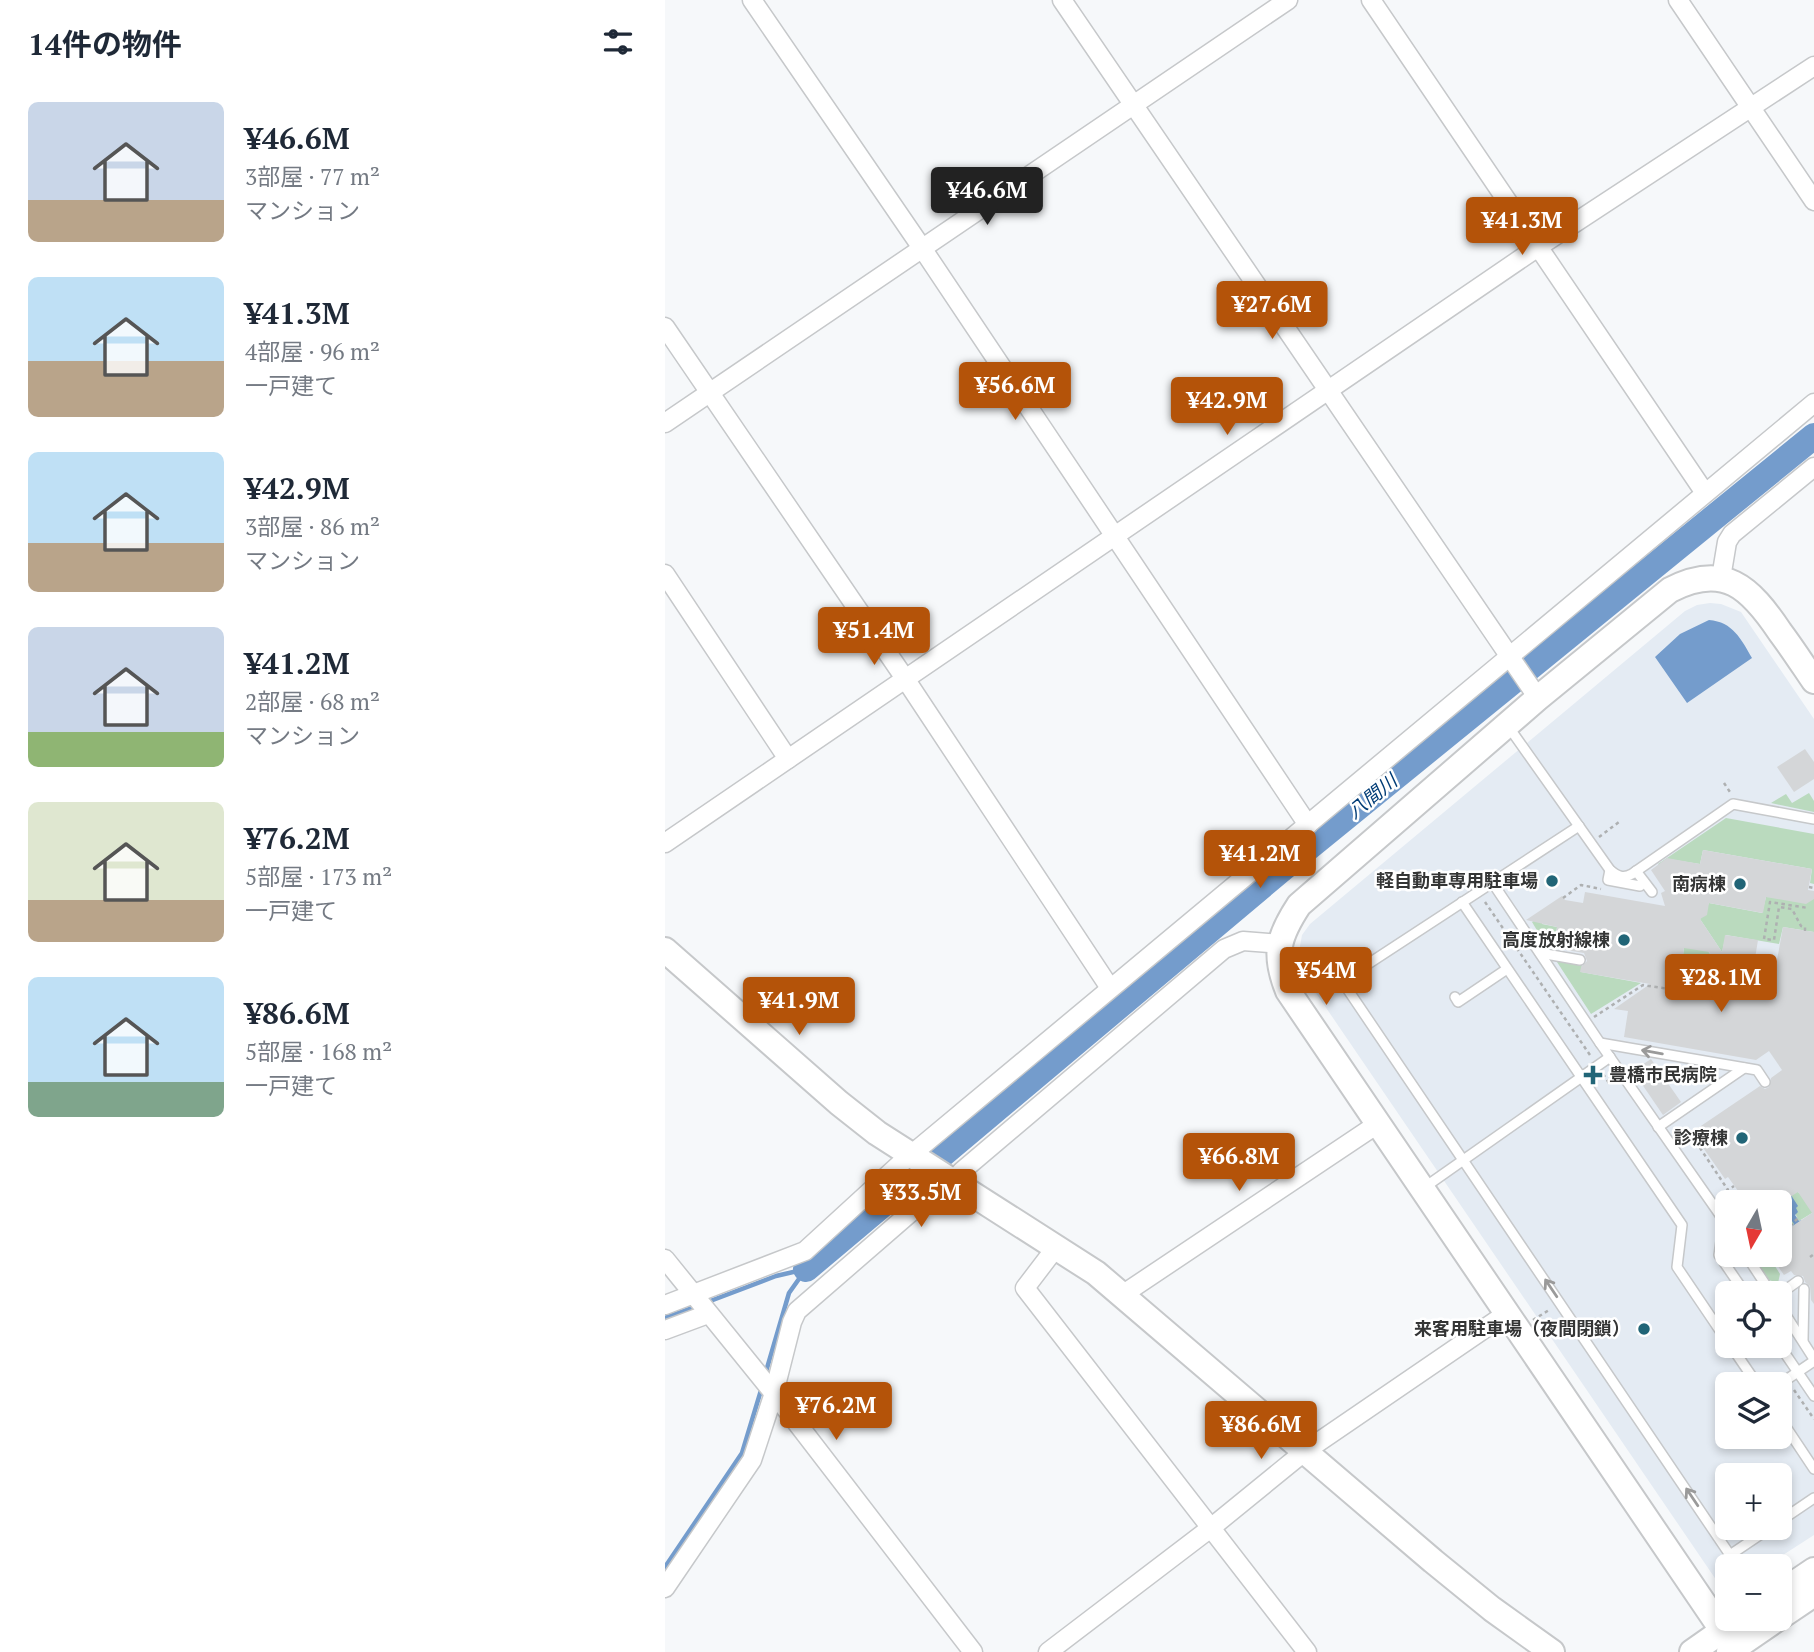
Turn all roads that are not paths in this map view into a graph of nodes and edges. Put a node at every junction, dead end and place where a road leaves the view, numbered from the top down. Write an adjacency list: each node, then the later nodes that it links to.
1 (751, 0): 11 (street)
2 (1062, 0): 7 (street)
3 (1288, 0): 7 (street)
4 (1371, 0): 10 (street)
5 (1678, 0): 8 (street)
6 (1814, 66): 8 (street)
7 (1135, 104): 11 (street); 13 (street)
8 (1751, 108): 9 (street); 10 (street)
9 (1814, 201)
10 (1538, 247): 13 (street); 18 (street)
11 (922, 248): 14 (street); 19 (street)
12 (665, 327): 14 (street)
13 (1329, 390): 19 (street); 22 (street)
14 (710, 392): 16 (street); 23 (street)
15 (1814, 403): 18 (street)
16 (665, 423)
17 (1814, 467): 21 (street)
18 (1705, 493): 22 (street)
19 (1115, 537): 23 (street); 29 (street)
20 (665, 574): 27 (street)
21 (1721, 578): 24 (street); 25 (street)
22 (1511, 658): 25 (street); 29 (street)
23 (907, 680): 27 (street); 43 (street)
24 (1814, 681)
25 (1535, 694): 26 (street)
26 (1507, 725): 30 (lane); 38 (street)
27 (788, 759): 31 (street)
28 (1814, 818): 33 (lane)
29 (1308, 825): 43 (street)
30 (1579, 826): 32 (lane); 34 (lane)
31 (665, 843)
32 (1610, 870): 33 (lane); 35 (lane)
33 (1636, 871): 35 (lane)
34 (1492, 882): 37 (lane); 40 (lane)
35 (1644, 882): 36 (lane)
36 (1652, 892)
37 (1462, 902): 42 (lane); 53 (lane)
38 (1281, 944): 50 (street); 54 (street)
39 (665, 950): 52 (street)
40 (1541, 953): 41 (lane); 45 (lane)
41 (1580, 960)
42 (1507, 969): 44 (lane); 48 (lane)
43 (1110, 988): 52 (street)
44 (1455, 997)
45 (1600, 1043): 46 (lane); 47 (lane, one-way to 45)
46 (1609, 1057): 48 (lane); 51 (lane)
47 (1744, 1068): 49 (lane); 51 (lane)
48 (1581, 1077): 53 (lane); 65 (lane)
49 (1765, 1083)
50 (1379, 1123): 55 (street); 61 (street)
51 (1658, 1128): 56 (lane)
52 (909, 1156): 54 (street); 60 (street)
53 (1464, 1160): 55 (lane); 81 (lane, one-way to 53)
54 (949, 1180): 57 (street); 73 (street)
55 (1423, 1188): 64 (street)
56 (1715, 1208)
57 (1057, 1246): 61 (street); 80 (street)
58 (665, 1259): 60 (street)
59 (1792, 1289): 68 (lane)
60 (693, 1294): 62 (street); 63 (street)
61 (1122, 1295): 76 (street)
62 (665, 1305)
63 (708, 1314): 67 (street); 73 (street)
64 (1506, 1314): 76 (street); 89 (street)
65 (1715, 1323)
66 (1792, 1325): 68 (lane)
67 (665, 1330)
68 (1803, 1342): 70 (lane)
69 (1788, 1358): 71 (lane)
70 (1814, 1360): 71 (lane)
71 (1798, 1372): 72 (lane); 74 (lane)
72 (1792, 1378)
73 (774, 1393): 86 (street); 90 (street)
74 (1814, 1396)
75 (1792, 1436): 77 (lane)
76 (1304, 1452): 80 (street); 93 (street)
77 (1814, 1469)
78 (1814, 1498): 79 (lane)
79 (1792, 1513)
80 (1212, 1527): 91 (street); 92 (street)
81 (1715, 1533)
82 (1720, 1540): 83 (lane, one-way to 82)
83 (1752, 1540)
84 (1814, 1570): 85 (street)
85 (1792, 1585)
86 (665, 1588)
87 (1814, 1594): 88 (street)
88 (1792, 1609)
89 (1730, 1634): 94 (street)
90 (973, 1652)
91 (1048, 1652)
92 (1307, 1652)
93 (1552, 1652)
94 (1692, 1652)

